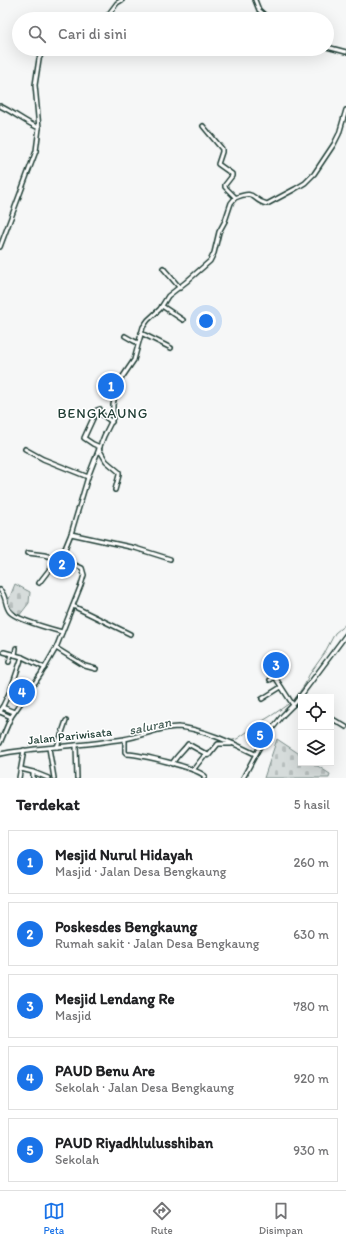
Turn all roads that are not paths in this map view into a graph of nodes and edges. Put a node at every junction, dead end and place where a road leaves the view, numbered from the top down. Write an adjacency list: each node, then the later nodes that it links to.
1 (122, 0): 3 (street)
2 (255, 0): 4 (street)
3 (110, 12)
4 (261, 12)
5 (334, 49): 6 (street)
6 (346, 52)
7 (40, 56): 11 (street)
8 (0, 106): 11 (street)
9 (346, 110): 12 (street)
10 (203, 126): 12 (street)
11 (39, 128): 13 (street)
12 (235, 197): 15 (street)
13 (0, 247)
14 (164, 268): 15 (street)
15 (180, 288): 16 (street)
16 (162, 306): 17 (street); 18 (street)
17 (183, 320)
18 (141, 333): 20 (street); 21 (street)
19 (125, 336): 20 (street)
20 (138, 343): 22 (street)
21 (171, 348)
22 (112, 422): 23 (street); 23 (street)
23 (100, 448): 25 (street); 26 (street)
24 (25, 449): 25 (street)
25 (88, 477): 27 (street)
26 (115, 490)
27 (71, 534): 29 (street); 30 (street)
28 (28, 553): 29 (street)
29 (61, 559): 31 (street); 33 (street)
30 (170, 559)
31 (39, 583)
32 (0, 590): 34 (street)
33 (73, 606): 34 (street); 35 (street)
34 (62, 632): 38 (street)
35 (130, 634)
36 (346, 635): 47 (street)
37 (16, 648): 40 (street)
38 (56, 648): 43 (street); 44 (street)
39 (4, 652): 40 (street)
40 (13, 654): 41 (street); 42 (street)
41 (22, 657): 43 (street); 51 (street)
42 (9, 662)
43 (45, 668): 53 (street)
44 (96, 669)
45 (270, 680): 46 (street)
46 (281, 687): 48 (street); 50 (street)
47 (303, 694)
48 (262, 699)
49 (298, 699): 50 (street)
50 (291, 704): 66 (street)
51 (2, 707): 52 (street); 53 (street)
52 (0, 712): 54 (street)
53 (14, 712): 54 (street)
54 (11, 717): 59 (street)
55 (334, 720): 57 (street)
56 (66, 721): 62 (street)
57 (346, 727)
58 (125, 740): 60 (street, Jalan Pariwisata); 61 (street, Jalan Pariwisata); 68 (street)
59 (0, 743)
60 (233, 744): 66 (street, Jalan Pariwisata); 67 (street)
61 (76, 746): 62 (street, Jalan Pariwisata); 76 (street)
62 (57, 747): 63 (street, Jalan Pariwisata)
63 (49, 749): 64 (street, Jalan Pariwisata); 75 (street)
64 (24, 751): 65 (street, Jalan Pariwisata); 69 (street)
65 (0, 754)
66 (255, 754): 78 (street)
67 (208, 755): 68 (street); 70 (street)
68 (172, 764): 70 (street)
69 (21, 770): 71 (street); 72 (street)
70 (193, 770): 77 (street)
71 (33, 772): 73 (street); 74 (street)
72 (19, 778)
73 (33, 778)
74 (48, 778)
75 (54, 778)
76 (77, 778)
77 (204, 778)
78 (243, 778)

